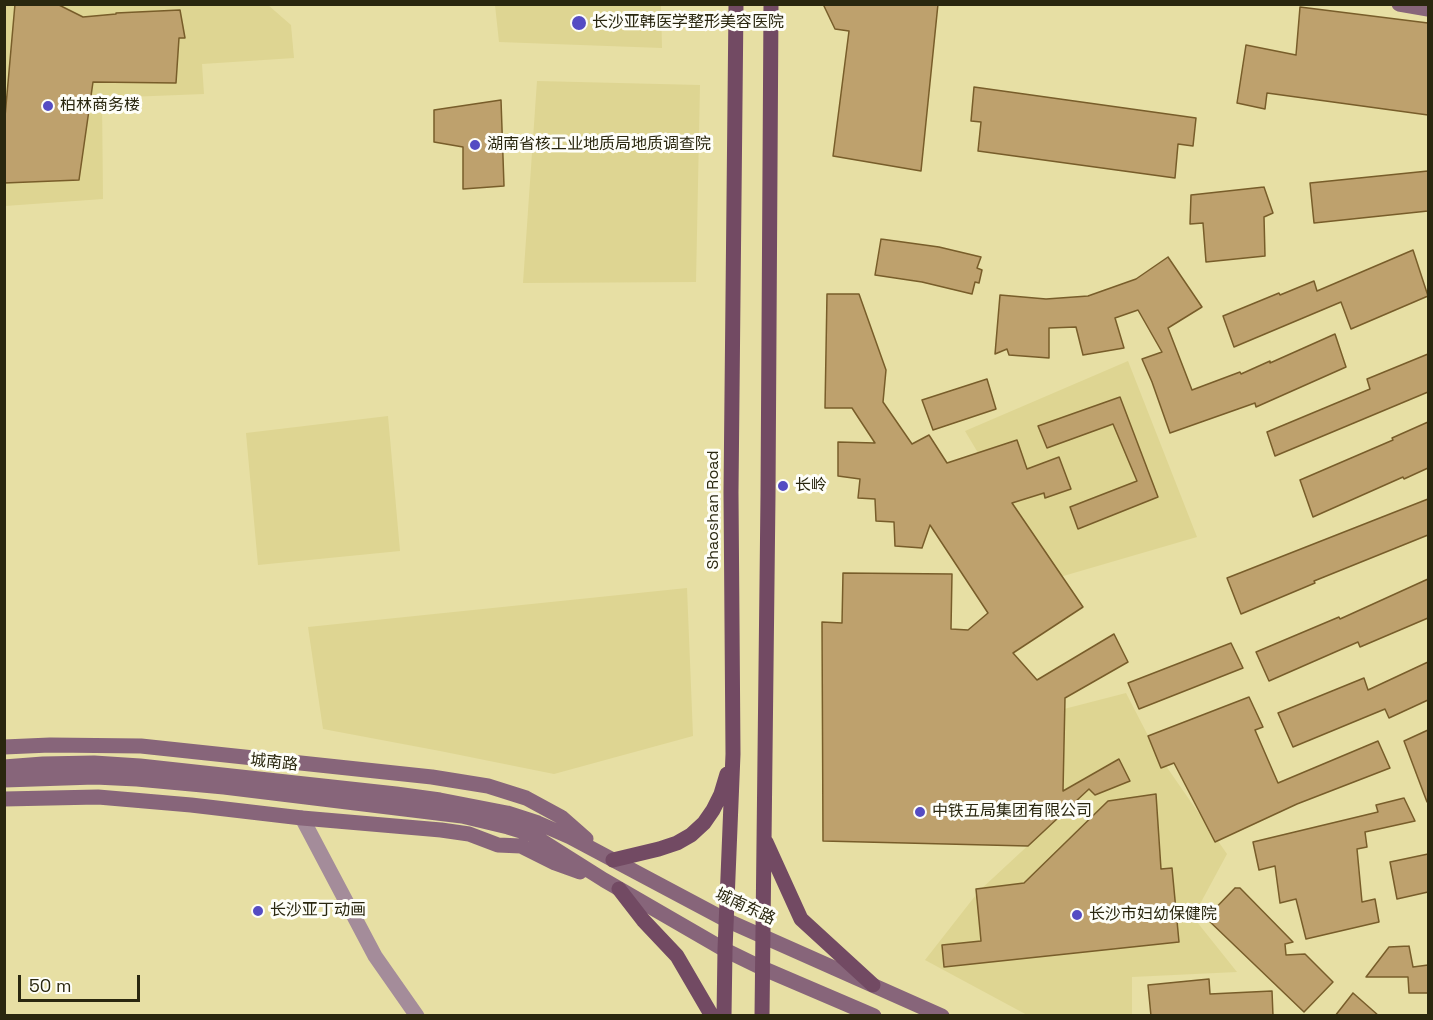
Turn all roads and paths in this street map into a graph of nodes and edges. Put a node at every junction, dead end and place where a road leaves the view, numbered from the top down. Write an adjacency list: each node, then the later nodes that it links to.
1 (736, 4): 6 (main road, Shaoshan Road)
2 (771, 4): 12 (main road)
3 (1398, 4): 4 (main road)
4 (1428, 9)
5 (4, 747): 13 (main road)
6 (734, 754): 13 (main road); 16 (main road, Shaoshan Road)
7 (4, 767): 11 (main road, 城南路)
8 (4, 780): 11 (main road)
9 (4, 799): 10 (main road)
10 (302, 818): 14 (main road); 21 (street)
11 (534, 829): 13 (main road, 城南东路); 14 (main road)
12 (763, 836): 17 (main road); 20 (main road)
13 (610, 858): 16 (main road, 城南东路)
14 (604, 880): 15 (main road)
15 (619, 889): 18 (main road); 22 (main road)
16 (726, 920): 17 (main road, 城南东路); 18 (main road, Shaoshan Road)
17 (762, 935): 19 (main road); 20 (main road, 城南东路)
18 (725, 950): 19 (main road); 23 (main road, Shaoshan Road)
19 (762, 968): 24 (main road); 25 (main road)
20 (873, 985): 26 (main road, 城南东路)
21 (417, 1016)
22 (712, 1016)
23 (724, 1016)
24 (762, 1016)
25 (874, 1016)
26 (942, 1016)

